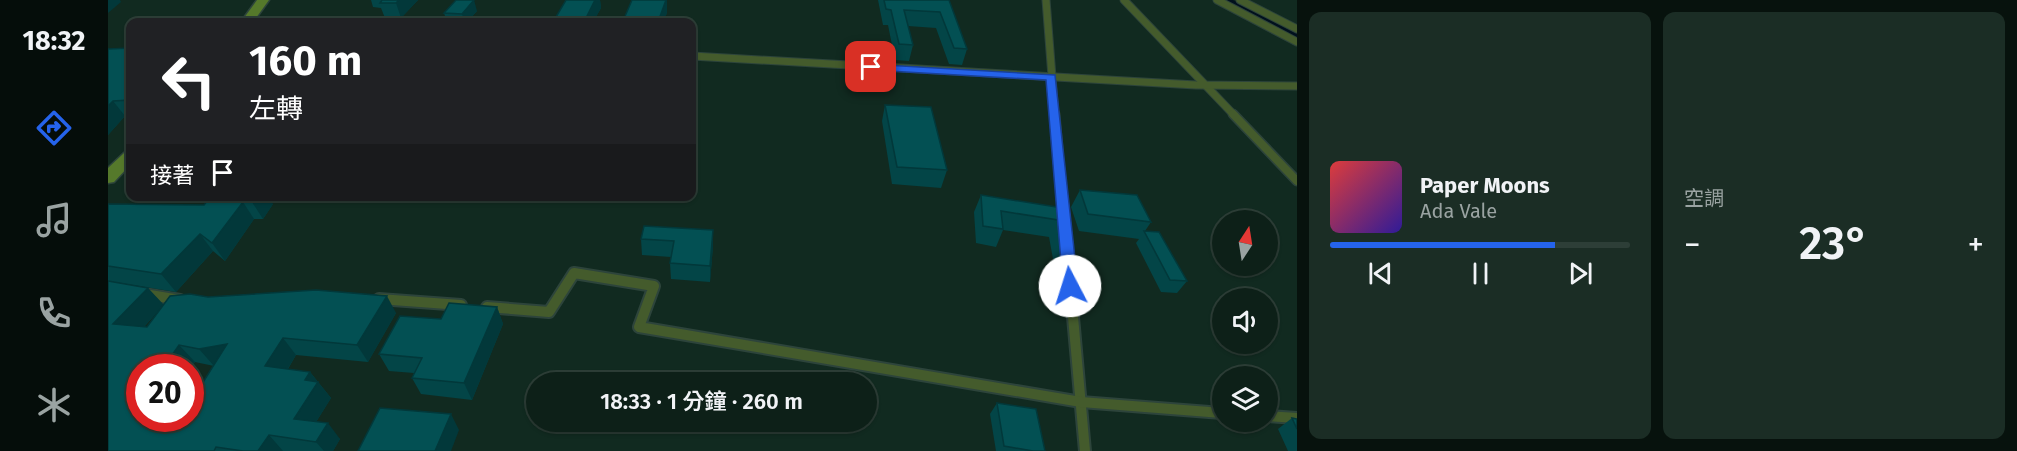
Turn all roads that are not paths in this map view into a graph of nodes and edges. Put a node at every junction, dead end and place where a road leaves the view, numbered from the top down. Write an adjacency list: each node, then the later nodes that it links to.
1 (263, 0): 6 (main road)
2 (1046, 0): 10 (lane)
3 (1124, 0): 11 (lane)
4 (1217, 0): 8 (lane)
5 (1240, 0): 7 (lane)
6 (250, 18)
7 (1297, 29)
8 (1297, 42)
9 (696, 56): 10 (lane)
10 (1051, 77): 11 (lane); 19 (lane)
11 (1205, 85): 12 (lane); 15 (lane)
12 (1297, 86)
13 (126, 160): 14 (main road)
14 (109, 177)
15 (1297, 182)
16 (131, 292): 18 (lane)
17 (367, 298): 19 (lane)
18 (188, 301)
19 (1081, 402): 20 (lane); 23 (lane)
20 (1212, 412)
21 (1278, 417): 22 (lane)
22 (1297, 418)
23 (1085, 451)

